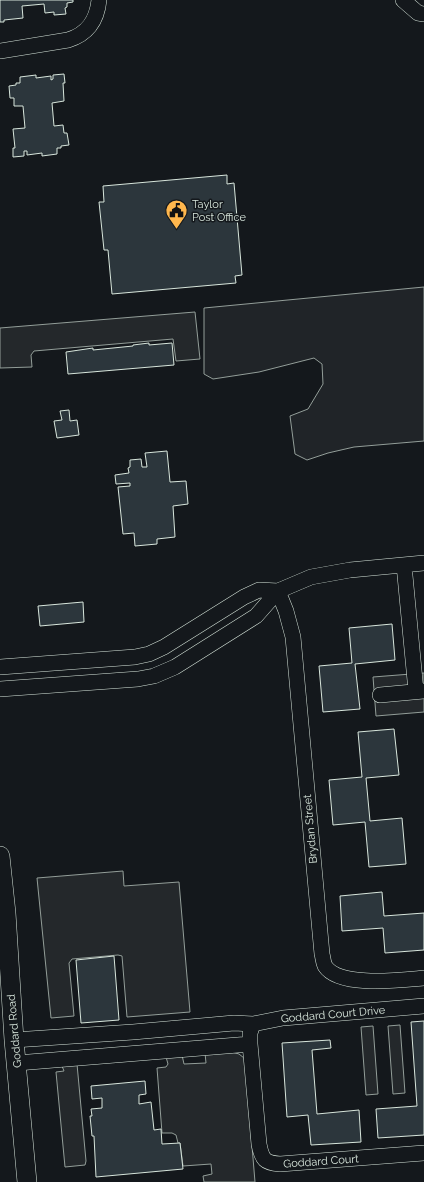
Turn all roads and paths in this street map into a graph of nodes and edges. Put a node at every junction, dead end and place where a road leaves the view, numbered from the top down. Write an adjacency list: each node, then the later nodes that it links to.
1 (99, 0): 4 (street)
2 (403, 0): 3 (street)
3 (424, 14)
4 (0, 51)
5 (424, 563): 6 (street)
6 (404, 565): 7 (street); 10 (street)
7 (278, 591): 8 (street); 9 (street); 13 (street, Brydan Street)
8 (0, 667)
9 (0, 689)
10 (420, 691): 11 (street)
11 (380, 695)
12 (0, 856): 16 (main road, Goddard Road)
13 (424, 978)
14 (424, 1006): 15 (street, Goddard Court Drive)
15 (251, 1034): 16 (street); 17 (street); 18 (street, Goddard Court)
16 (14, 1040): 17 (main road, Goddard Road)
17 (17, 1064): 19 (main road, Goddard Road)
18 (424, 1153)
19 (27, 1182)

